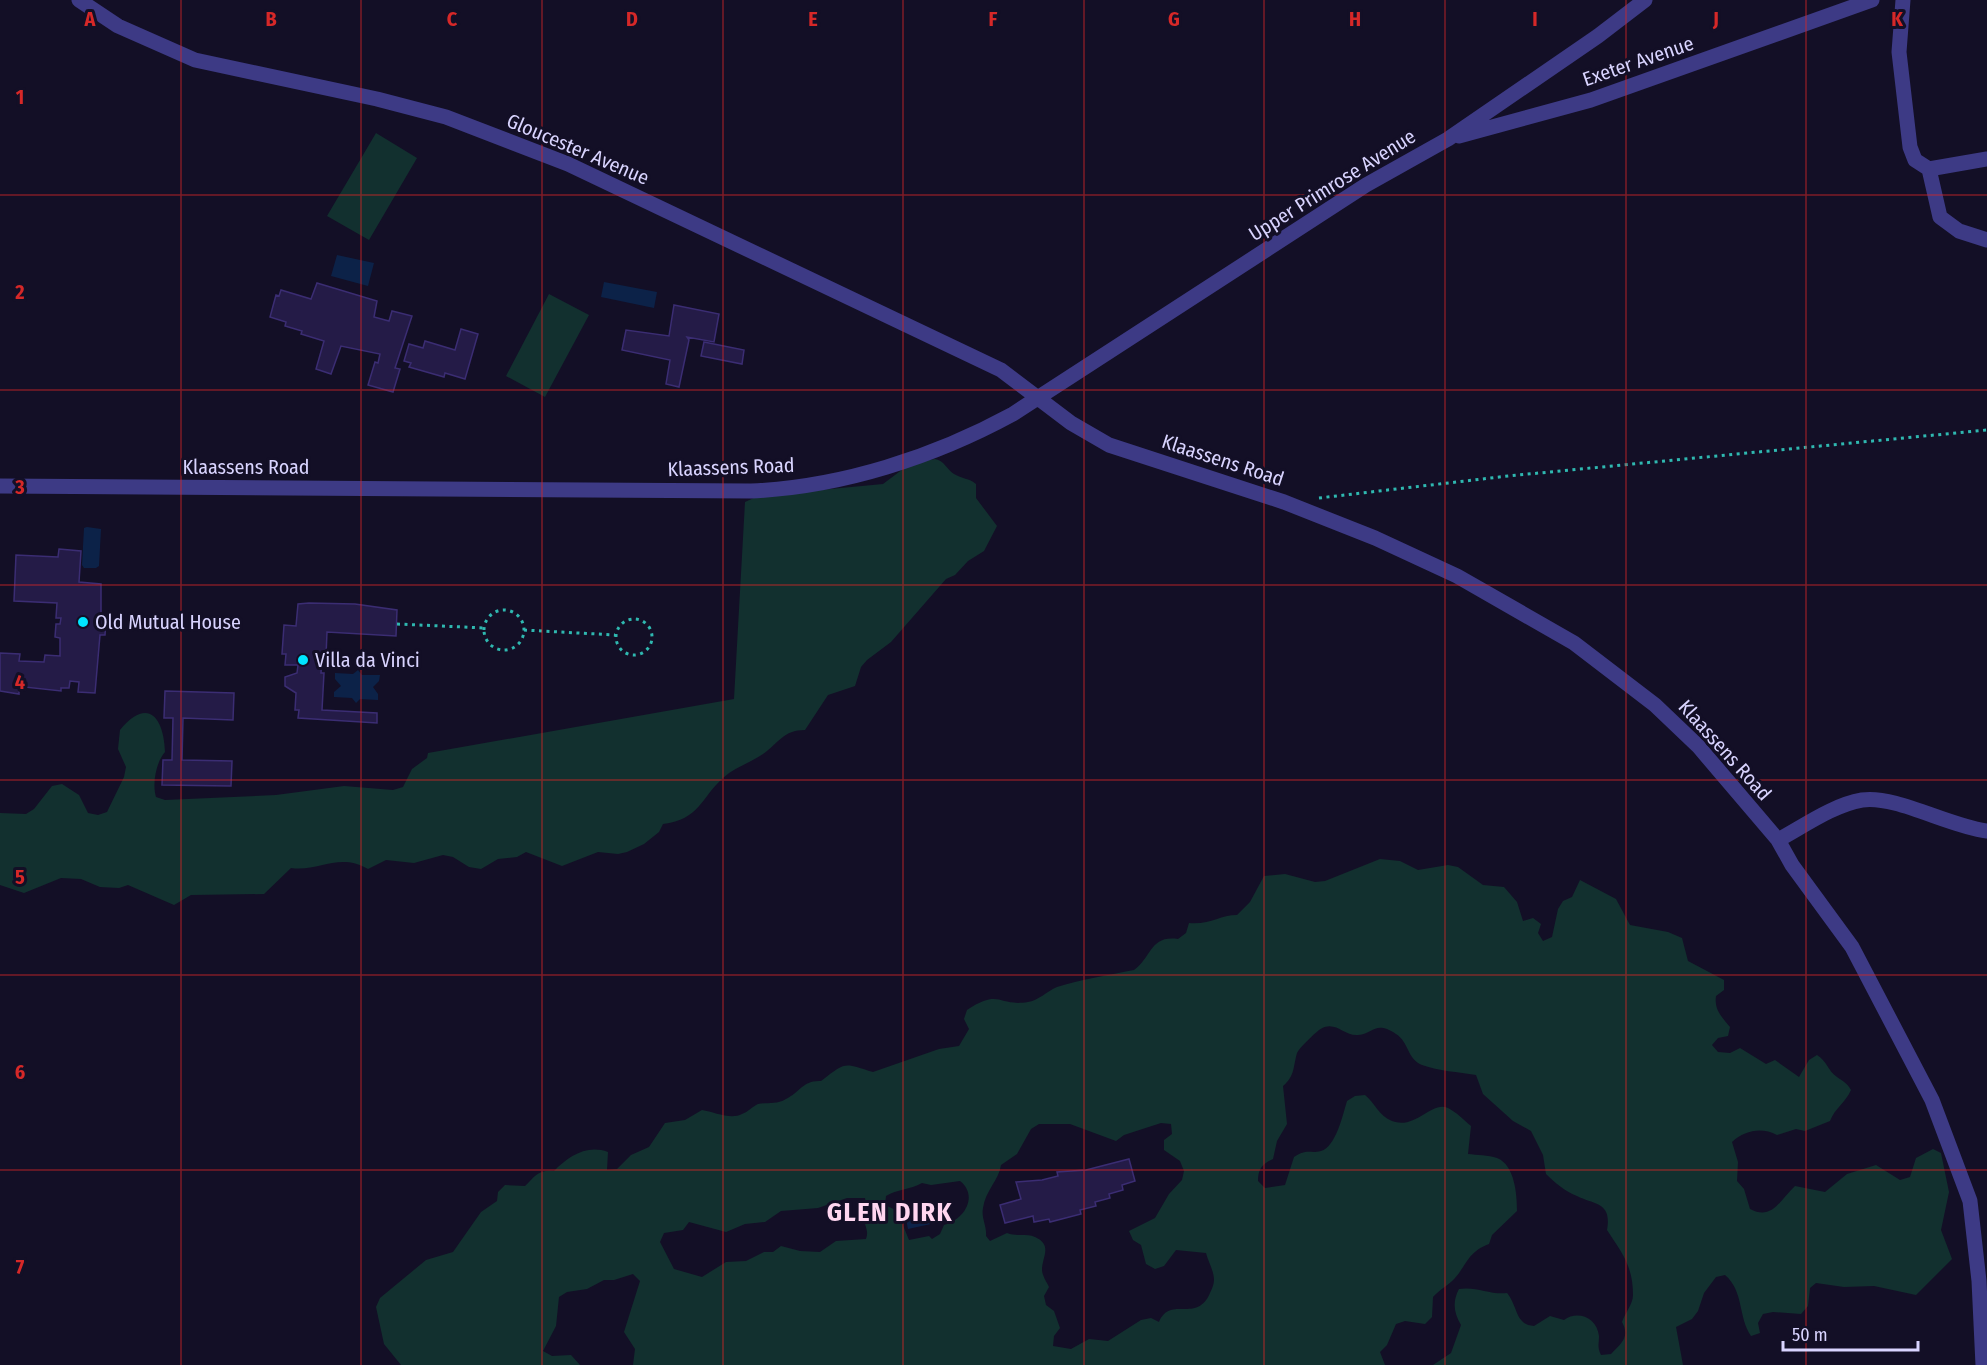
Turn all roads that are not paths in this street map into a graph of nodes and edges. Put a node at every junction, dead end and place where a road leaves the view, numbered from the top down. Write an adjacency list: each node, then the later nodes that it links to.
1 (79, 0): 9 (street, Gloucester Avenue)
2 (1645, 0): 5 (street, Upper Primrose Avenue)
3 (1872, 0): 5 (street, Exeter Avenue)
4 (1903, 0): 7 (street)
5 (1448, 139): 9 (street, Upper Primrose Avenue)
6 (1987, 159): 7 (street)
7 (1929, 169): 8 (street)
8 (1987, 240)
9 (1038, 399): 10 (street, Klaassens Road); 12 (street, Klaassens Road)
10 (0, 486)
11 (1987, 831): 12 (street)
12 (1778, 840): 13 (street, Klaassens Road)
13 (1983, 1282): 14 (street, Klaassens Road)
14 (1983, 1365)

